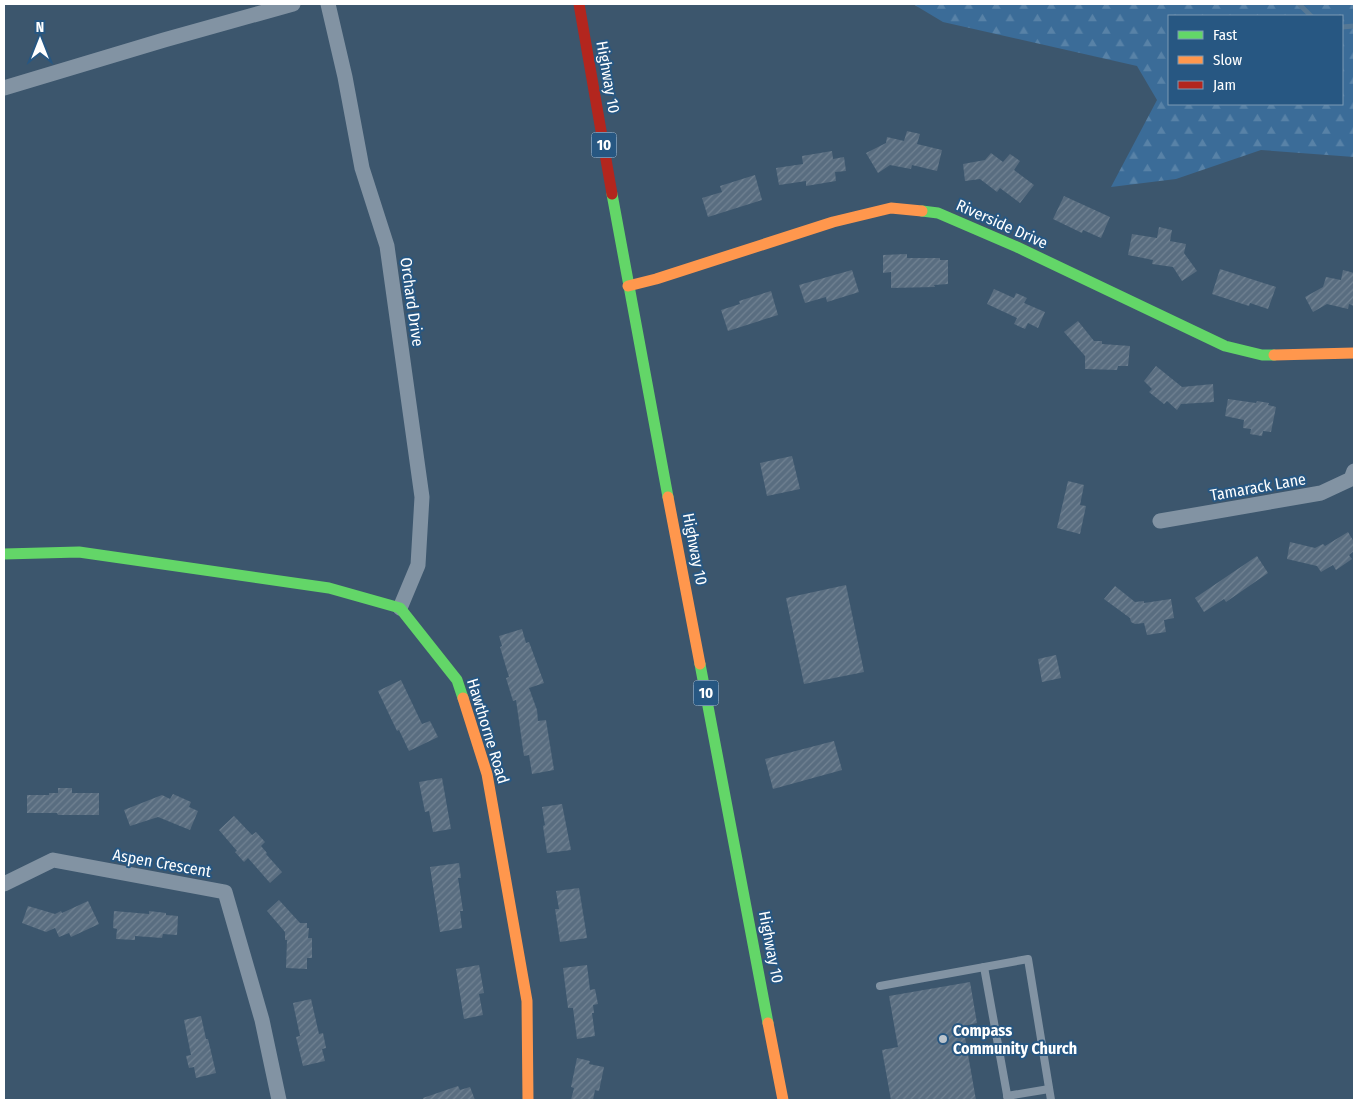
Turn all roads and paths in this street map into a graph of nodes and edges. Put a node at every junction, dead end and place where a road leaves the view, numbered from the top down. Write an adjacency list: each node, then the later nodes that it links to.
1 (294, 4): 4 (street)
2 (328, 4): 10 (street, Orchard Drive)
3 (579, 4): 5 (main road, Highway 10 / 10)
4 (4, 88)
5 (628, 286): 6 (main road, Riverside Drive); 18 (main road, Highway 10 / 10)
6 (1354, 353)
7 (1354, 472): 8 (street, Tamarack Lane)
8 (1160, 521)
9 (4, 554): 10 (main road)
10 (400, 608): 17 (main road, Hawthorne Road)
11 (4, 884): 16 (street, Aspen Crescent)
12 (984, 967): 13 (lane); 14 (lane); 15 (lane)
13 (880, 986)
14 (1049, 1089): 15 (lane); 19 (lane)
15 (1008, 1098)
16 (278, 1100)
17 (528, 1100)
18 (783, 1100)
19 (1051, 1100)

